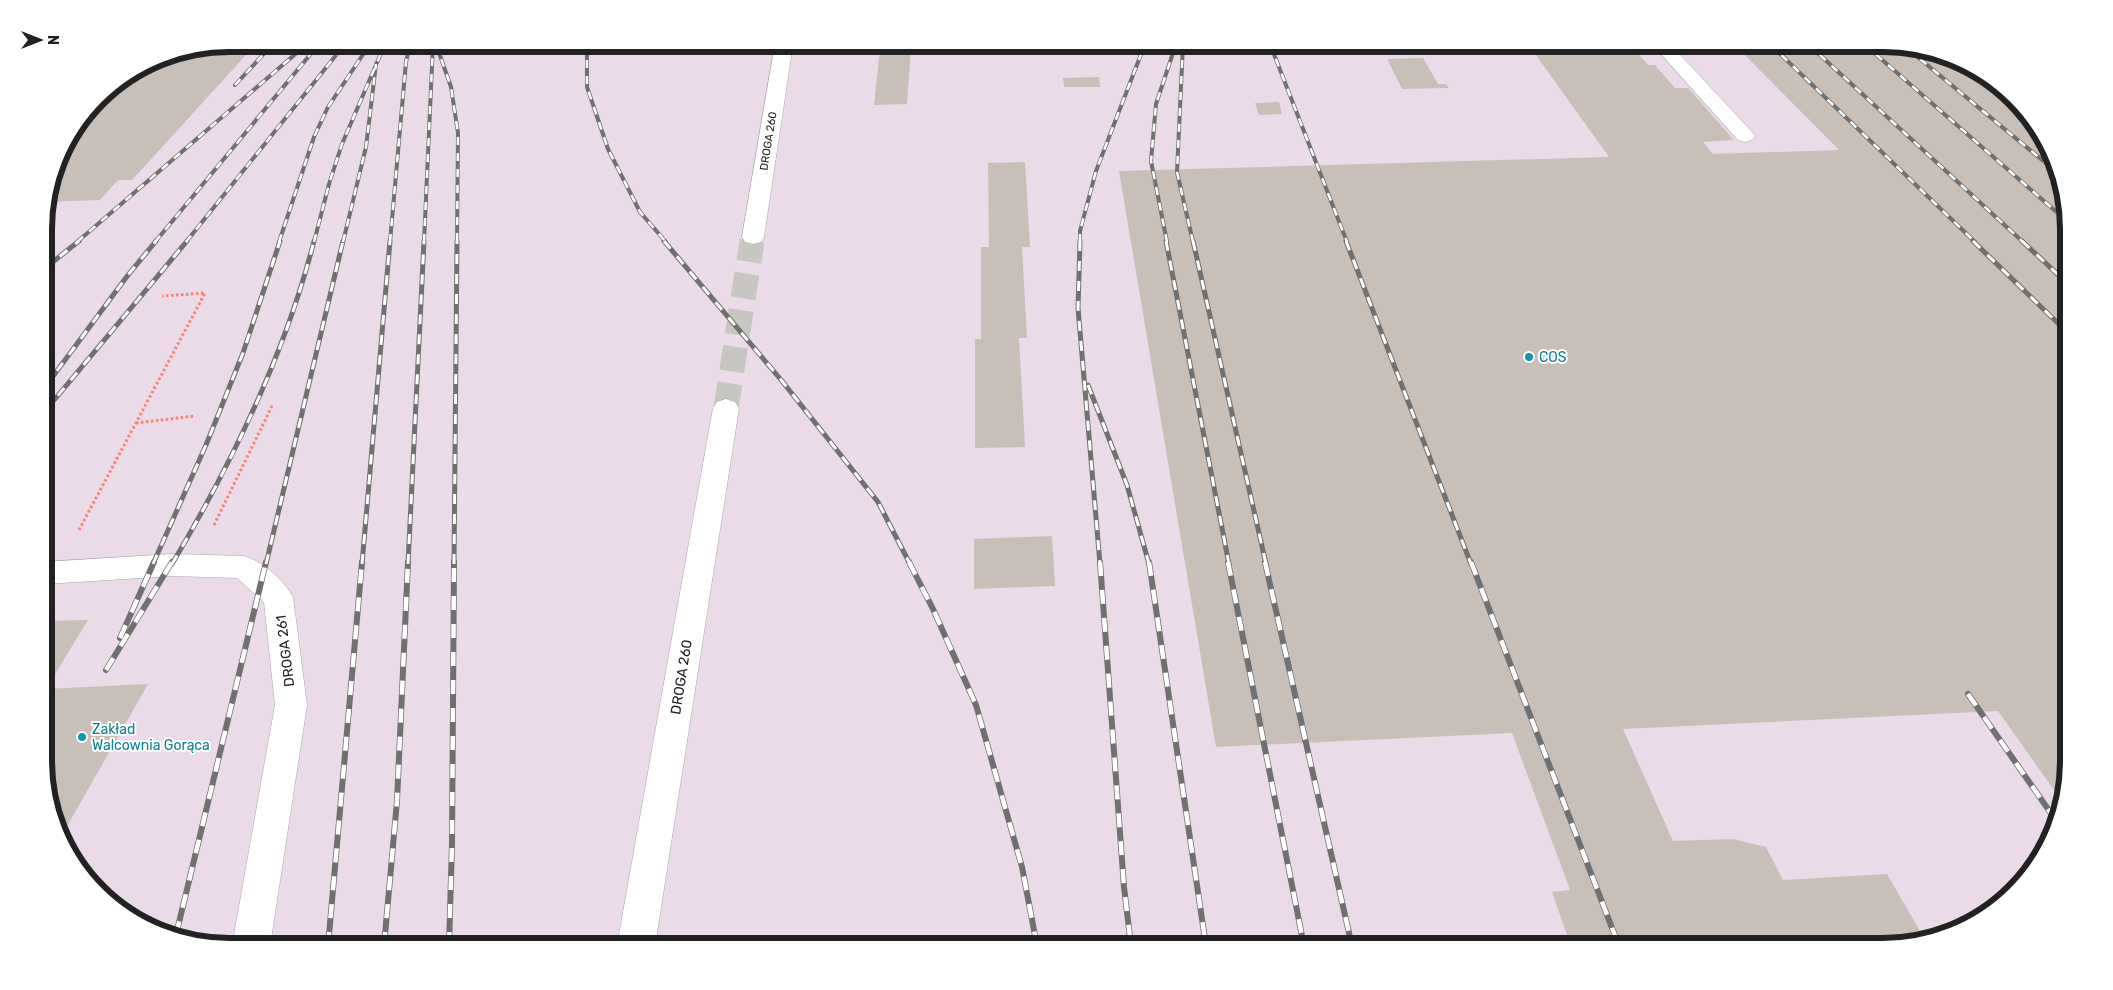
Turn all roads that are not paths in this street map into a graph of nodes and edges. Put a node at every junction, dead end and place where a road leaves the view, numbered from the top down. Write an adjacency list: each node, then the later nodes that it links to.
1 (783, 52): 4 (lane, DROGA 260)
2 (1667, 52): 3 (lane)
3 (1745, 136)
4 (753, 238)
5 (726, 408): 8 (lane, DROGA 260)
6 (52, 573): 7 (lane, DROGA 261)
7 (252, 938)
8 (637, 938)

